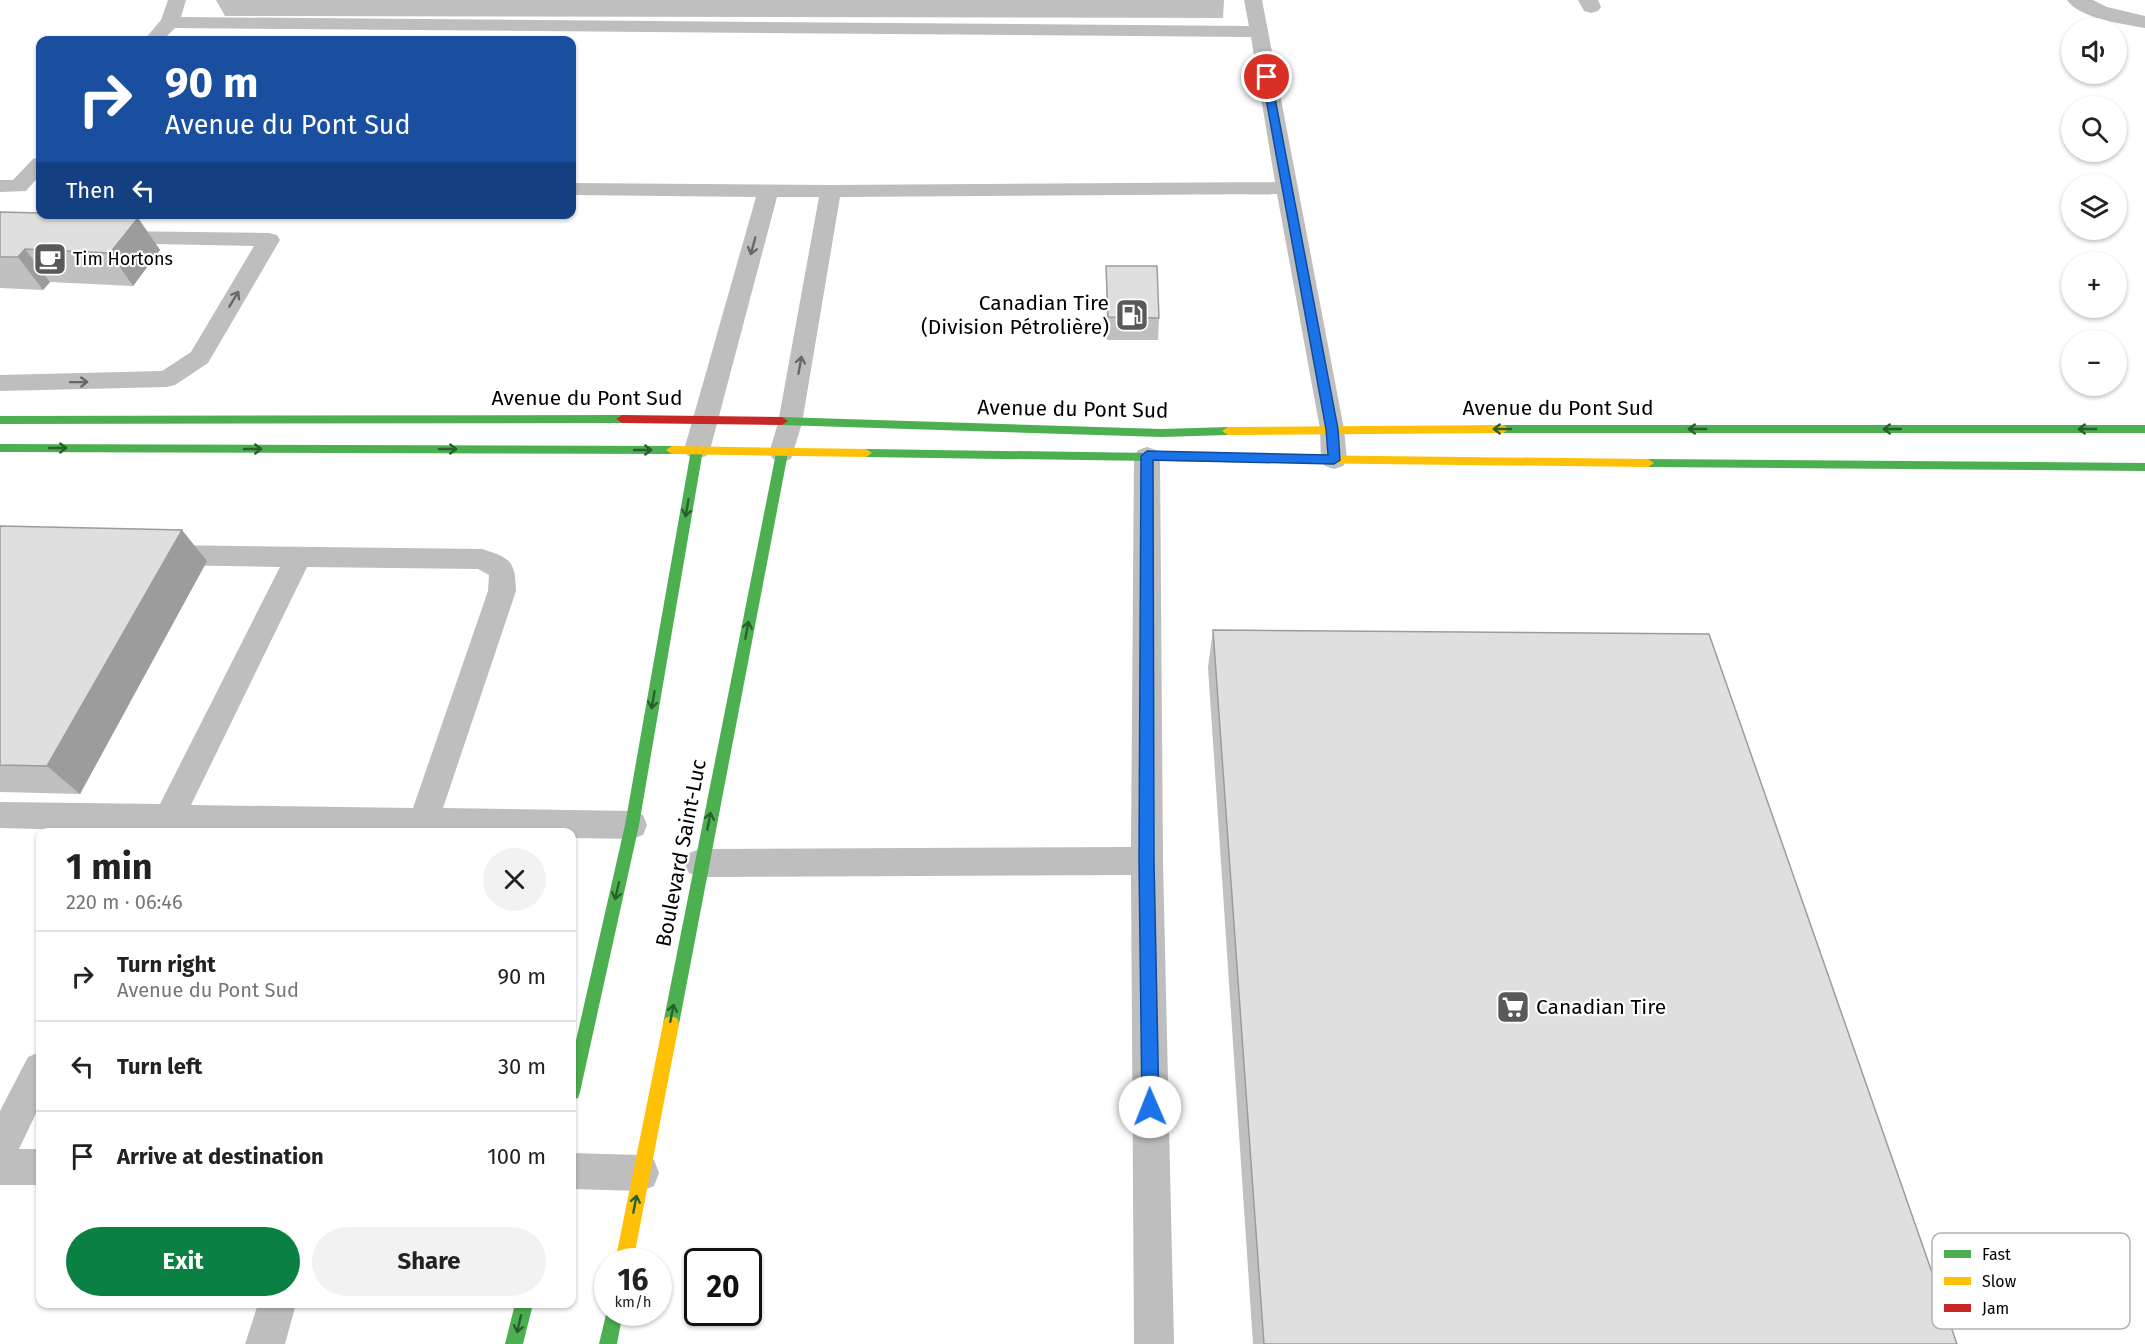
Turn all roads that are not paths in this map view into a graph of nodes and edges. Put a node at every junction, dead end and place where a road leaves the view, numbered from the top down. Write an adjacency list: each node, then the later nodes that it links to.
1 (177, 0): 4 (lane)
2 (1253, 0): 6 (lane)
3 (2077, 0): 5 (street)
4 (170, 22): 6 (lane); 7 (lane)
5 (2145, 22)
6 (1259, 32): 11 (lane)
7 (157, 36)
8 (36, 166): 9 (lane)
9 (9, 187): 10 (lane)
10 (36, 187)
11 (1286, 188): 14 (lane); 20 (lane)
12 (576, 189): 13 (lane)
13 (768, 190): 14 (lane); 17 (lane, one-way to 17)
14 (831, 190): 19 (lane, one-way to 14)
15 (94, 238): 16 (lane, one-way to 15)
16 (0, 383)
17 (706, 419): 18 (main road, Avenue du Pont Sud); 19 (main road, Avenue du Pont Sud); 23 (lane)
18 (0, 420)
19 (790, 423): 20 (main road, Avenue du Pont Sud); 24 (lane)
20 (1332, 429): 21 (main road, Avenue du Pont Sud, one-way to 20); 26 (lane)
21 (2145, 429)
22 (0, 448): 23 (main road, one-way to 23)
23 (697, 450): 24 (main road); 32 (main road, one-way to 32)
24 (782, 453): 25 (main road); 35 (main road, Boulevard Saint-Luc, one-way to 24)
25 (1147, 456): 26 (main road); 34 (lane)
26 (1334, 460): 27 (main road)
27 (2145, 467)
28 (144, 554): 29 (lane)
29 (299, 556): 31 (lane); 33 (lane)
30 (0, 814): 31 (lane)
31 (165, 825): 33 (lane)
32 (632, 825): 33 (lane); 36 (main road, one-way to 36)
33 (422, 827)
34 (1147, 861): 35 (lane); 50 (lane)
35 (700, 863): 42 (main road, Boulevard Saint-Luc, one-way to 35)
36 (576, 1074)
37 (36, 1077): 38 (lane)
38 (0, 1148)
39 (0, 1167): 40 (lane)
40 (36, 1167)
41 (576, 1171): 42 (lane)
42 (641, 1173): 43 (main road, Boulevard Saint-Luc, one-way to 42)
43 (627, 1248)
44 (276, 1308): 47 (lane)
45 (523, 1308): 48 (main road, one-way to 48)
46 (611, 1326): 49 (main road)
47 (265, 1344)
48 (514, 1344)
49 (608, 1344)
50 (1154, 1344)

